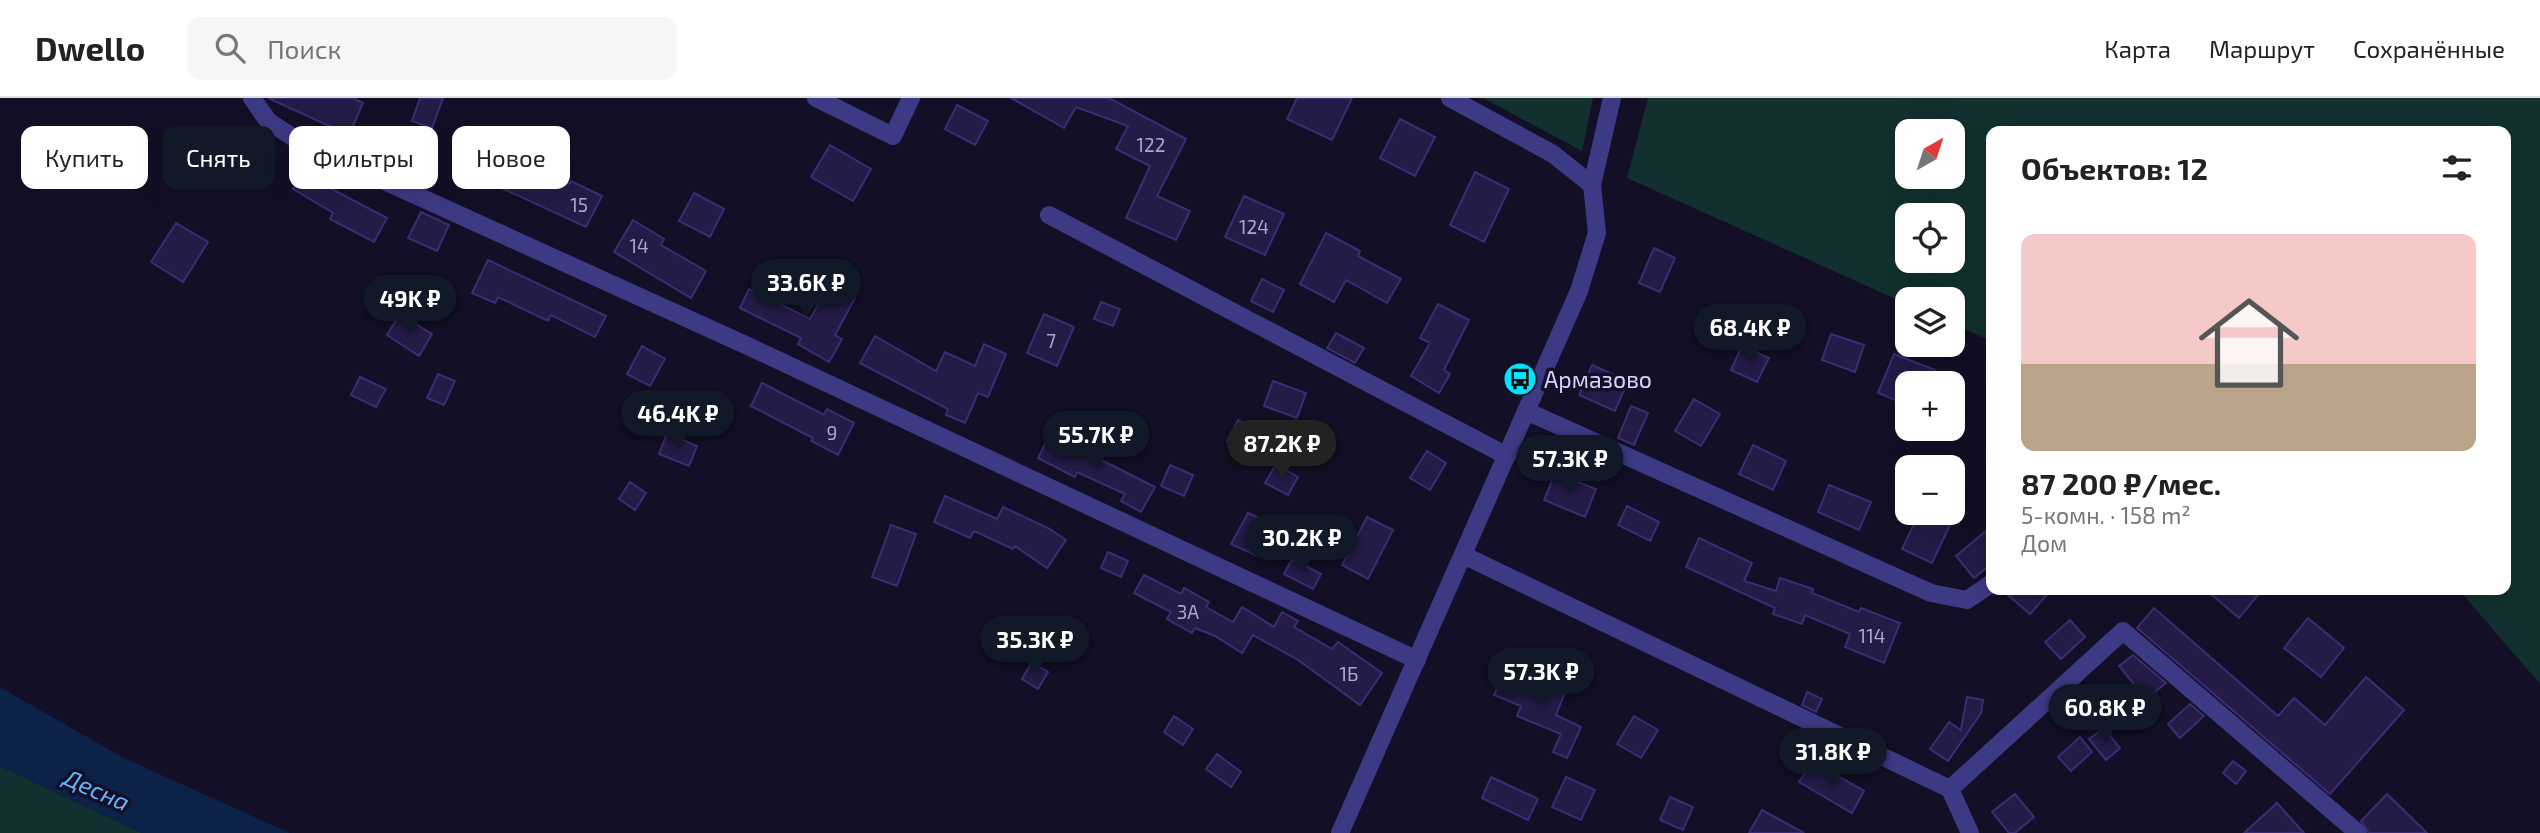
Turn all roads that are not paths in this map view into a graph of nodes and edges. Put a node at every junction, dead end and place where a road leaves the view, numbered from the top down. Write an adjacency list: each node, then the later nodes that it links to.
1 (252, 98): 12 (street)
2 (816, 98): 3 (street)
3 (911, 98)
4 (1450, 98): 6 (street)
5 (1612, 98): 6 (street)
6 (1592, 184): 8 (street)
7 (1049, 215): 9 (street)
8 (1526, 411): 9 (street); 11 (street)
9 (1507, 456): 10 (street)
10 (1463, 555): 12 (street); 13 (street)
11 (1986, 587)
12 (1417, 660): 14 (street)
13 (1950, 789): 15 (street); 16 (street)
14 (1340, 833)
15 (1970, 833)
16 (2358, 833)

